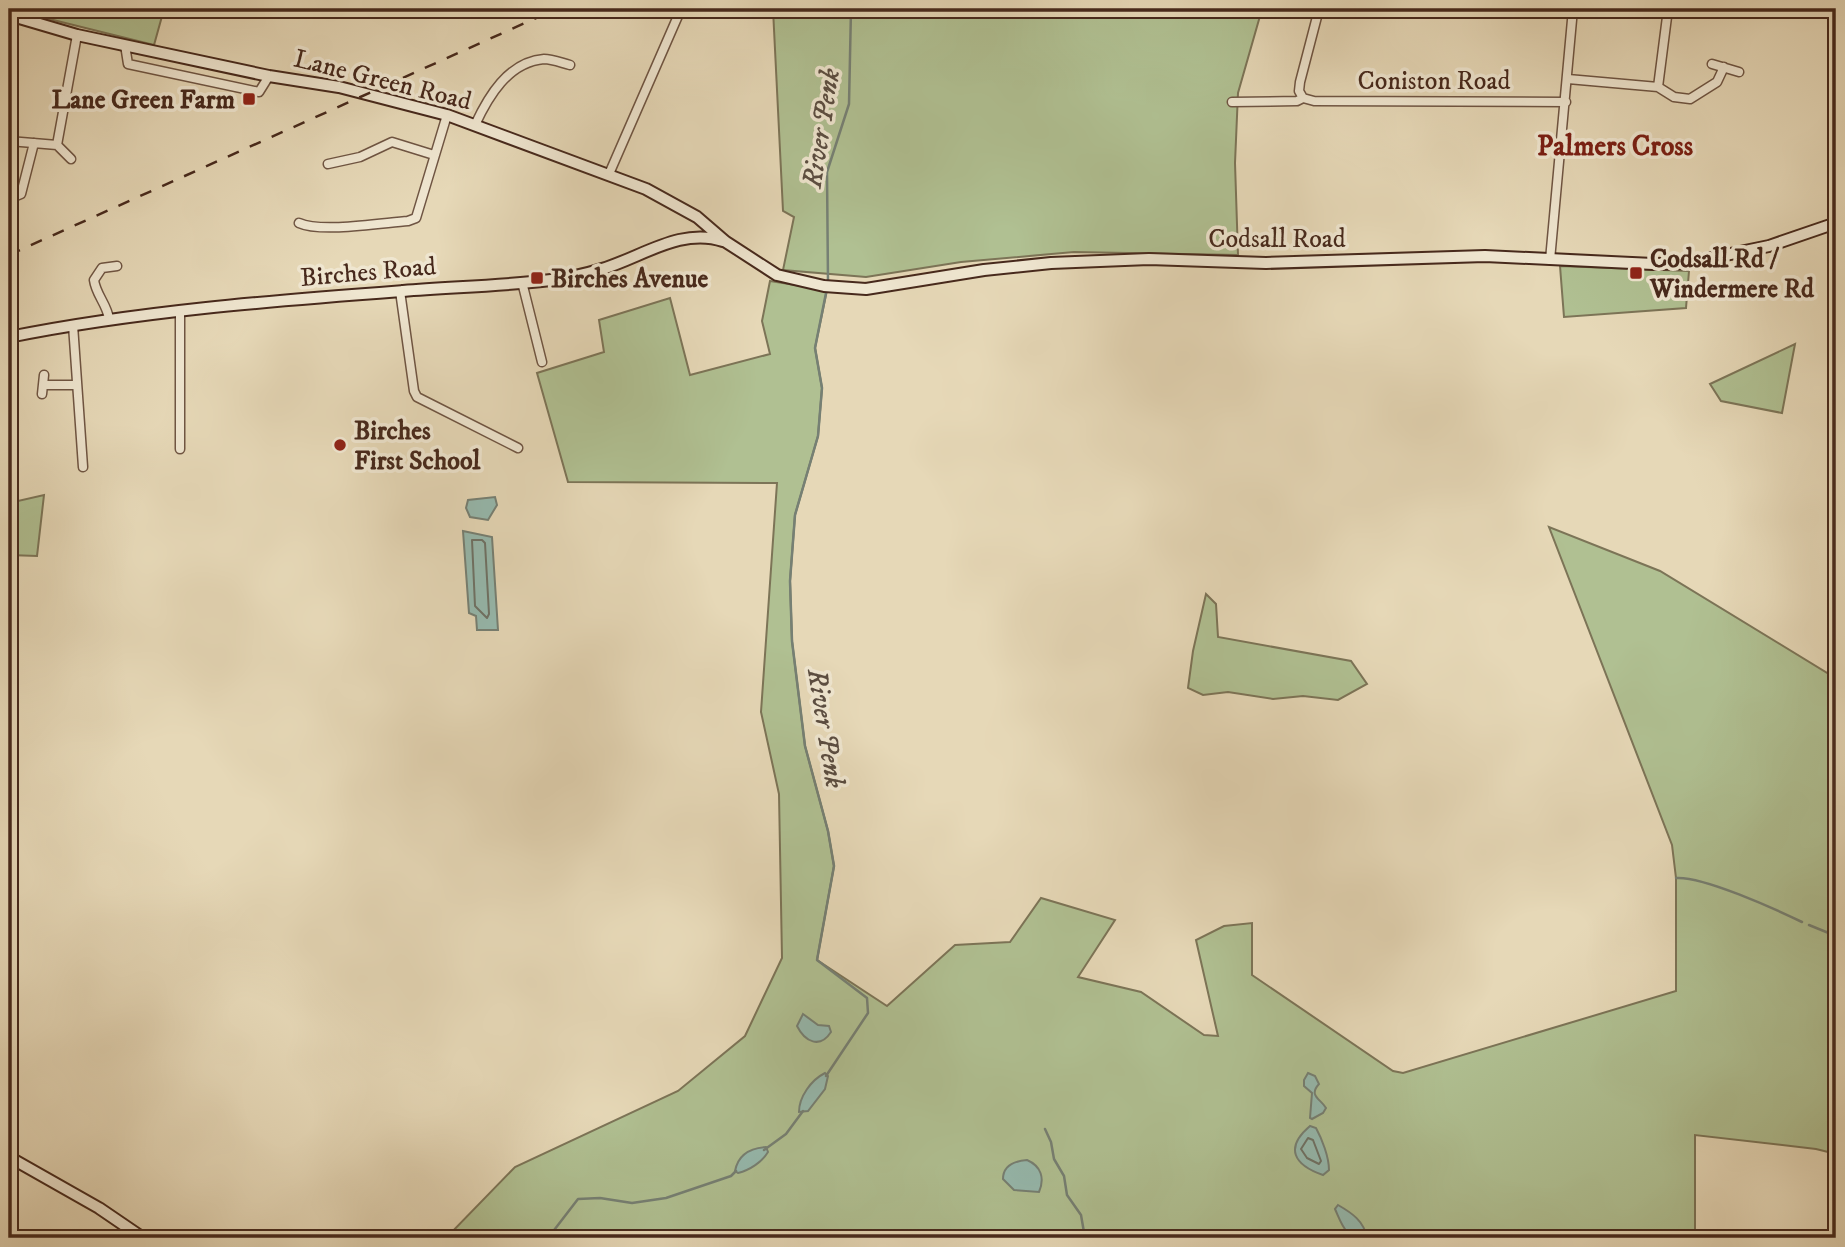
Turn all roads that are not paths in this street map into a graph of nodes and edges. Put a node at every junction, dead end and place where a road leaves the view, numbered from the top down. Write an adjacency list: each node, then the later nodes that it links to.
1 (681, 9): 26 (street)
2 (1319, 9): 15 (street)
3 (1573, 9): 13 (street)
4 (1668, 9): 14 (street)
5 (9, 15): 6 (street, Lane Green Road)
6 (77, 35): 7 (street, Lane Green Road); 22 (street)
7 (125, 45): 12 (street, Lane Green Road); 12 (street)
8 (1712, 64): 10 (street)
9 (570, 65): 19 (street)
10 (1724, 67): 11 (street); 14 (street)
11 (1740, 72)
12 (269, 76): 18 (street, Lane Green Road)
13 (1568, 79): 14 (street); 17 (street)
14 (1658, 87)
15 (1303, 98): 16 (street, Coniston Road); 17 (street, Coniston Road)
16 (1232, 102)
17 (1566, 102): 31 (street)
18 (447, 115): 19 (street, Lane Green Road); 23 (street)
19 (475, 125): 26 (street, Lane Green Road)
20 (9, 141): 21 (street)
21 (34, 143): 22 (street); 27 (street)
22 (57, 145): 24 (street)
23 (434, 155): 25 (street); 29 (street)
24 (71, 159)
25 (328, 164)
26 (609, 174): 30 (street, Lane Green Road)
27 (9, 200)
28 (1836, 222): 31 (street, Codsall Road)
29 (299, 223)
30 (726, 242): 31 (street, Codsall Road); 33 (street, Birches Road)
31 (1550, 260)
32 (117, 266): 36 (street)
33 (522, 282): 34 (street, Birches Road); 39 (street)
34 (400, 291): 35 (street, Birches Road); 42 (street)
35 (180, 312): 36 (street, Birches Road); 43 (street)
36 (109, 319): 37 (street, Birches Road)
37 (73, 324): 38 (street, Birches Road); 41 (street)
38 (9, 337)
39 (542, 362)
40 (44, 375): 41 (street)
41 (77, 385): 44 (street)
42 (519, 448)
43 (180, 449)
44 (83, 467)
45 (9, 1157): 46 (street)
46 (143, 1238)

